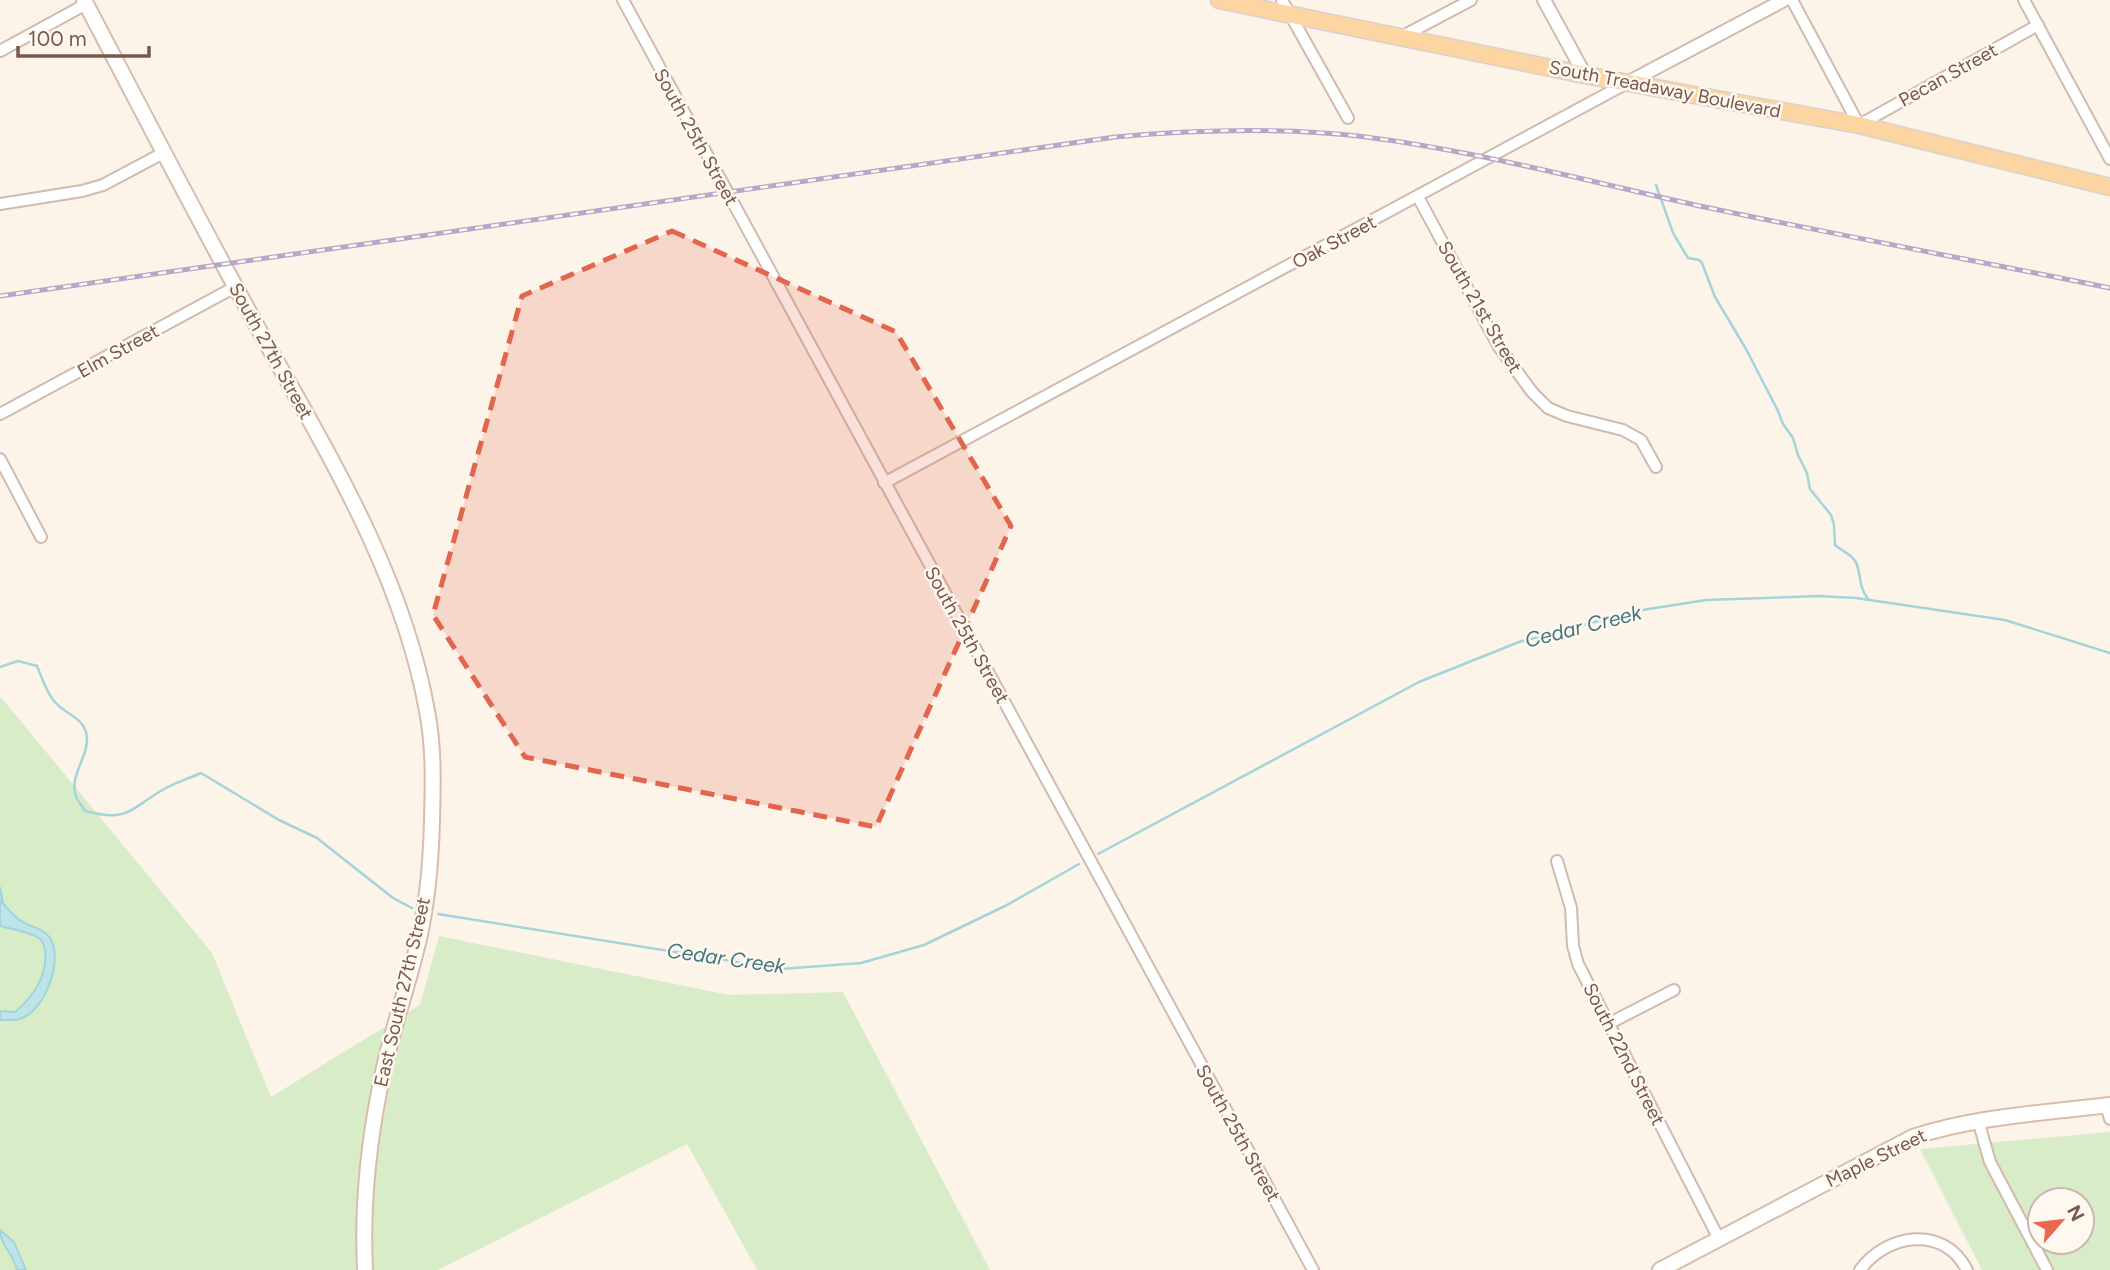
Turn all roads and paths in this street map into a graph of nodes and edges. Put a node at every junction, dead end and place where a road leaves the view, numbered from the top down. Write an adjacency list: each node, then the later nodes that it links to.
1 (623, 0): 26 (street, South 25th Street)
2 (1219, 0): 9 (main road, South Treadaway Boulevard)
3 (1471, 0): 11 (street)
4 (1544, 0): 13 (street)
5 (1784, 0): 14 (street, Oak Street)
6 (1792, 0): 16 (street)
7 (2024, 0): 10 (street)
8 (85, 2): 12 (street); 17 (main road, South 27th Street)
9 (1286, 7): 11 (main road, South Treadaway Boulevard); 15 (street)
10 (2038, 25): 16 (street, Pecan Street); 18 (street)
11 (1404, 36): 13 (main road, South Treadaway Boulevard)
12 (0, 51)
13 (1585, 75): 14 (main road, South Treadaway Boulevard)
14 (1627, 83): 16 (main road, South Treadaway Boulevard); 20 (street, Oak Street)
15 (1348, 118)
16 (1859, 125): 19 (main road, South Treadaway Boulevard)
17 (165, 152): 21 (street); 22 (main road, South 27th Street)
18 (2110, 159)
19 (2110, 187)
20 (1418, 197): 25 (street, South 21st Street); 26 (street, Oak Street)
21 (0, 204)
22 (235, 287): 23 (street, Elm Street); 28 (main road, South 27th Street)
23 (0, 414)
24 (0, 459): 27 (street)
25 (1656, 467)
26 (884, 483): 36 (street, South 25th Street)
27 (41, 537)
28 (428, 714): 35 (main road, East South 27th Street)
29 (1557, 861): 31 (street, South 22nd Street)
30 (1674, 989): 31 (street)
31 (1608, 1024): 34 (street, South 22nd Street)
32 (2109, 1110): 33 (main road, Maple Street)
33 (1978, 1120): 34 (main road, Maple Street); 40 (street)
34 (1719, 1239): 37 (main road, Maple Street)
35 (366, 1270)
36 (1313, 1270)
37 (1660, 1270)
38 (1860, 1270): 39 (street)
39 (1967, 1270)
40 (2047, 1270)

